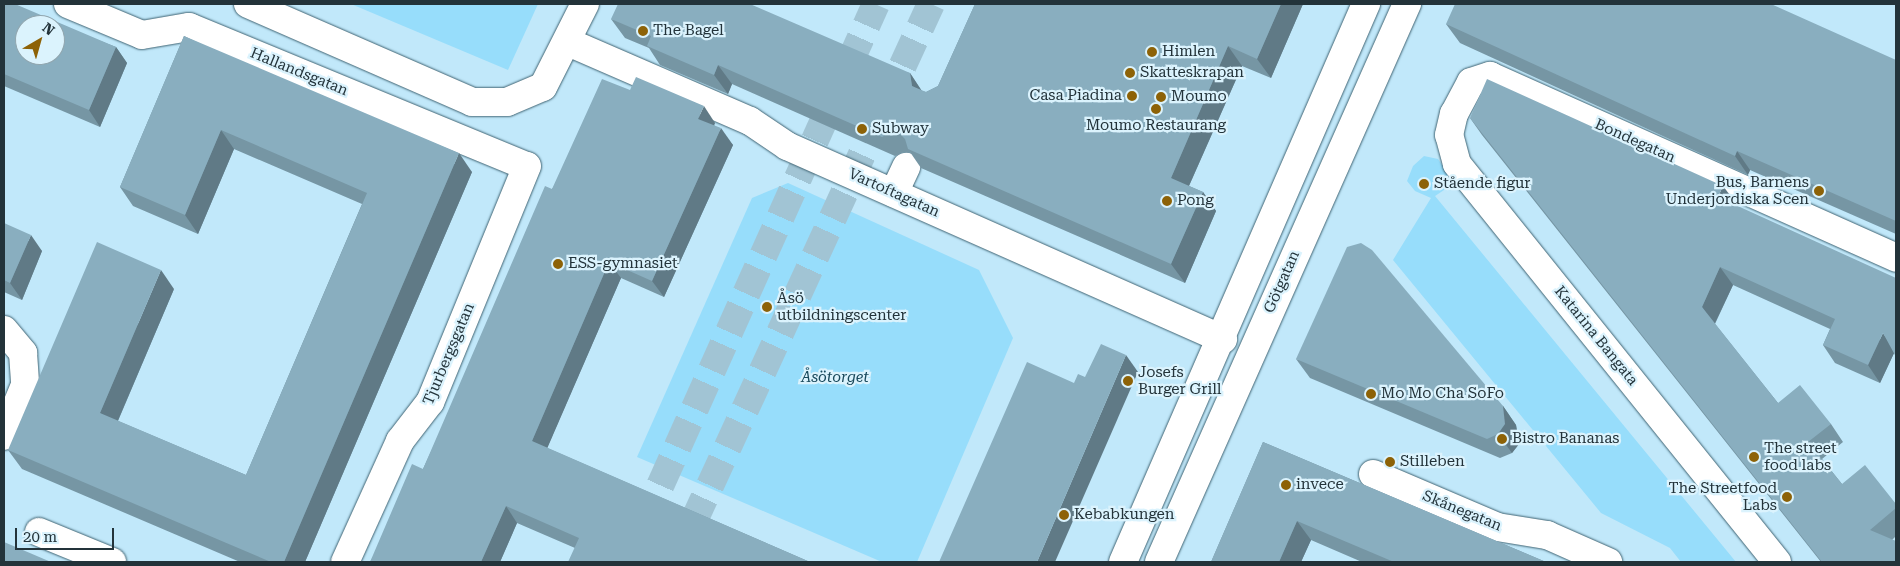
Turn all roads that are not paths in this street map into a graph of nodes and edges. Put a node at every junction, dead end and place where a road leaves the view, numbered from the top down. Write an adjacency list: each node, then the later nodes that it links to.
1 (68, 4): 8 (street, Hallandsgatan)
2 (248, 4): 6 (street)
3 (584, 4): 6 (street)
4 (1366, 4): 13 (street)
5 (1408, 4): 20 (street, Götgatan)
6 (568, 42): 10 (street, Vartoftagatan)
7 (1461, 98): 11 (street, Bondegatan); 22 (street, Katarina Bangata)
8 (527, 166): 18 (street, Tjurbergsgatan)
9 (906, 167): 10 (street)
10 (894, 193): 13 (street, Vartoftagatan)
11 (1896, 258)
12 (4, 330): 14 (street)
13 (1223, 339): 19 (street)
14 (4, 436)
15 (1373, 474): 21 (street, Skånegatan)
16 (39, 532): 17 (street)
17 (112, 562)
18 (345, 562)
19 (1123, 562)
20 (1159, 562)
21 (1608, 562)
22 (1777, 562)

